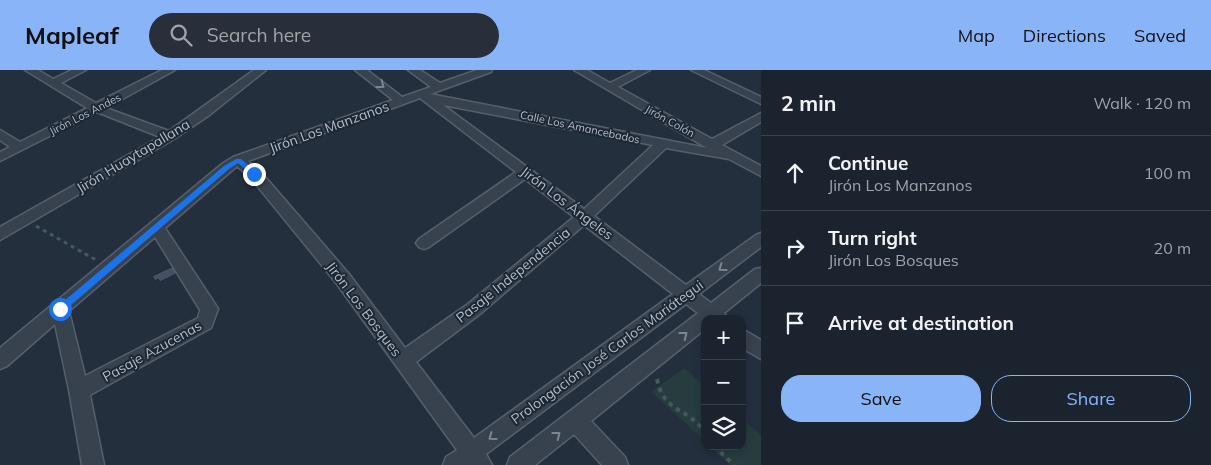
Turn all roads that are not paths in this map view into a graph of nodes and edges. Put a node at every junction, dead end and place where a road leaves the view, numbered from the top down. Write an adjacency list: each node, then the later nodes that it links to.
1 (30, 70): 11 (street)
2 (81, 70): 11 (street)
3 (170, 70): 17 (street, Jirón Los Andes)
4 (261, 70): 20 (street, Jirón Huaytapallana)
5 (360, 70): 15 (street, one-way to 15)
6 (413, 70): 12 (street)
7 (488, 70): 12 (street, Jirón Los Manzanos)
8 (579, 70): 13 (street, Jirón Colón)
9 (646, 70): 13 (street)
10 (701, 71): 16 (street)
11 (53, 83): 17 (street)
12 (439, 87): 14 (street, Jirón Los Manzanos)
13 (610, 87): 22 (street, Jirón Colón)
14 (425, 96): 15 (street, Jirón Los Manzanos); 21 (street, Calle Los Amancebados); 27 (street, Jirón Los Ángeles)
15 (401, 101): 26 (street, Jirón Los Manzanos)
16 (761, 101)
17 (96, 108): 20 (street); 23 (street, Jirón Los Andes)
18 (761, 117): 22 (street)
19 (0, 134): 23 (street)
20 (170, 136): 31 (street, Jirón Huaytapallana)
21 (662, 144): 24 (street, Calle Los Amancebados); 29 (street, Pasaje Independencia)
22 (712, 144): 24 (street, Jirón Colón)
23 (19, 147): 25 (street, Jirón Los Andes)
24 (732, 156): 28 (street, Jirón Colón)
25 (0, 157)
26 (233, 164): 30 (street, Jirón Los Manzanos); 43 (street, Jirón Los Bosques)
27 (526, 172): 29 (street, Jirón Los Ángeles); 33 (street)
28 (761, 172)
29 (584, 216): 35 (street, Jirón Los Ángeles); 43 (street, Pasaje Independencia)
30 (156, 226): 36 (street, Jirón Los Manzanos); 44 (street, Pasaje Azucenas)
31 (0, 234)
32 (761, 239): 35 (street, Prolongación José Carlos Mariátegui, one-way to 35)
33 (424, 243)
34 (761, 274): 38 (street)
35 (686, 294): 37 (street, Jirón Los Ángeles); 46 (street, Prolongación José Carlos Mariátegui, one-way to 46)
36 (60, 309): 42 (street, Jirón Los Manzanos); 44 (street)
37 (714, 315)
38 (716, 315)
39 (701, 326): 45 (street, one-way to 39)
40 (746, 340): 41 (street)
41 (761, 351)
42 (0, 360)
43 (403, 360): 46 (street, Jirón Los Bosques)
44 (78, 390): 47 (street)
45 (576, 420): 48 (street, one-way to 45); 49 (street)
46 (468, 461)
47 (93, 465)
48 (518, 465)
49 (617, 465)

